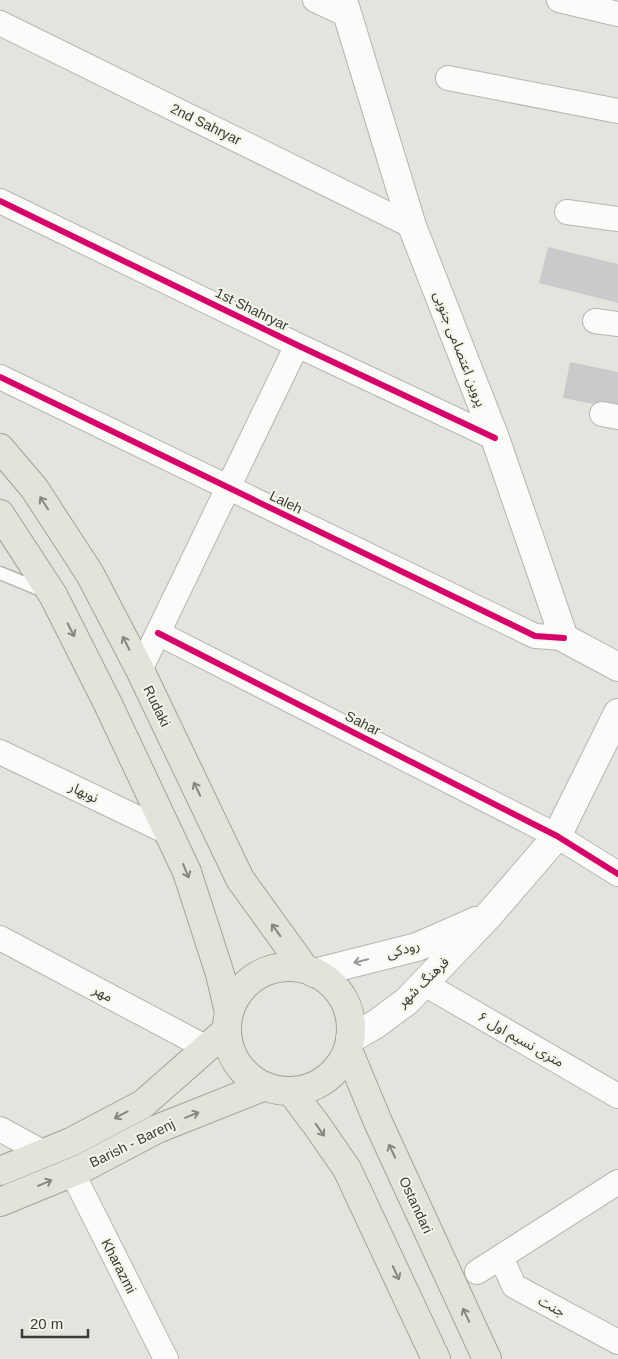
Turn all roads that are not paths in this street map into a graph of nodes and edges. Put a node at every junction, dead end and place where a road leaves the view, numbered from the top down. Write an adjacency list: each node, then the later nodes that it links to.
1 (315, 0): 3 (street)
2 (559, 0): 4 (street)
3 (346, 8): 11 (main road, پروین اعتصامی جنوبی)
4 (618, 14)
5 (0, 23): 11 (street, 2nd Sahryar)
6 (448, 78): 7 (street)
7 (618, 111)
8 (0, 201): 14 (street, 1st Shahryar)
9 (567, 212): 10 (street)
10 (618, 219)
11 (412, 226): 16 (main road, پروین اعتصامی جنوبی)
12 (595, 320): 13 (street)
13 (618, 324)
14 (297, 345): 16 (street, 1st Shahryar); 18 (street)
15 (0, 377): 18 (street, Laleh)
16 (495, 438): 25 (main road, پروین اعتصامی جنوبی)
17 (0, 448): 20 (main road, Rudaki, one-way to 17)
18 (228, 488): 24 (street); 25 (street, Laleh)
19 (0, 514): 21 (main road)
20 (70, 542): 21 (main road); 27 (main road, Rudaki, one-way to 20)
21 (31, 562): 23 (main road)
22 (0, 573): 23 (lane)
23 (53, 595): 30 (main road, one-way to 30)
24 (158, 633): 27 (street); 31 (street, Sahar)
25 (564, 638): 26 (main road)
26 (618, 667)
27 (140, 670): 35 (main road, Rudaki, one-way to 27)
28 (618, 713): 31 (main road)
29 (0, 752): 30 (street, نوبهار)
30 (169, 833): 37 (main road, one-way to 37)
31 (557, 836): 32 (street, Sahar); 33 (main road)
32 (618, 874)
33 (489, 915): 35 (main road, رودکی, one-way to 35); 36 (main road, فرهنگ شهر)
34 (0, 938): 39 (street, مهر)
35 (309, 971): 37 (main road); 38 (main road)
36 (423, 983): 38 (main road, فرهنگ شهر); 41 (street, ۶ متری نسیم اول)
37 (228, 1021): 39 (main road, Barish - Barenj); 40 (main road)
38 (349, 1044): 40 (main road); 53 (main road, Ostandari, one-way to 38)
39 (207, 1048): 43 (main road, Barish - Barenj, one-way to 43)
40 (278, 1089): 45 (main road, Barish - Barenj, one-way to 40); 52 (main road, one-way to 52)
41 (618, 1096)
42 (0, 1129): 43 (street)
43 (44, 1153): 44 (main road, Barish - Barenj)
44 (0, 1171)
45 (72, 1172): 47 (main road, Barish - Barenj, one-way to 45); 51 (street, Kharazmi)
46 (618, 1182): 48 (street)
47 (0, 1202)
48 (500, 1257): 49 (street); 50 (street, جنت)
49 (477, 1272)
50 (618, 1342)
51 (166, 1359)
52 (436, 1359)
53 (486, 1359)

